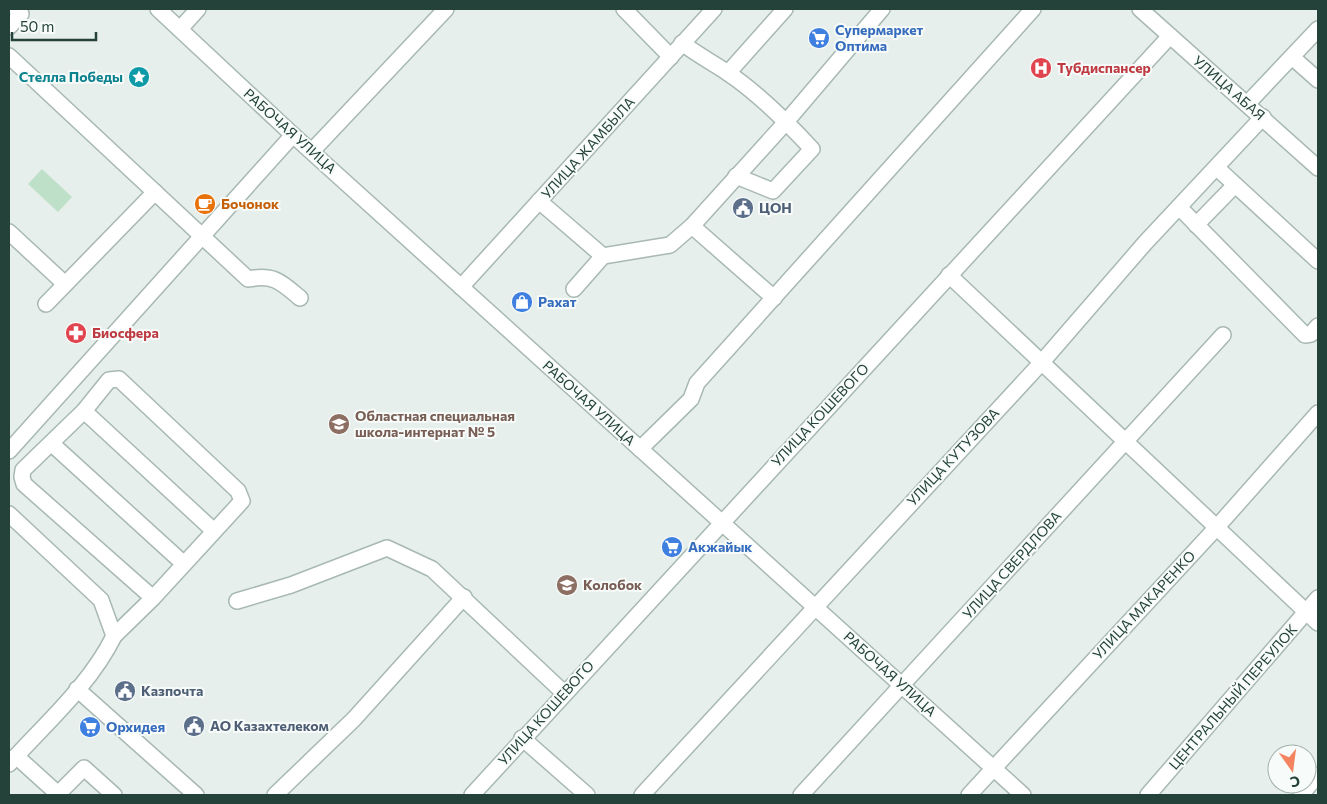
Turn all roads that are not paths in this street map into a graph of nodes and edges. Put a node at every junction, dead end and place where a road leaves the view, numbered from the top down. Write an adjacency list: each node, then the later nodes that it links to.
1 (16, 9): 11 (street)
2 (158, 9): 12 (street, РАБОЧАЯ УЛИЦА)
3 (198, 9): 12 (street)
4 (446, 9): 25 (street)
5 (624, 9): 17 (street)
6 (714, 9): 15 (street, УЛИЦА ЖАМБЫЛА)
7 (785, 9): 19 (street)
8 (882, 9): 23 (street)
9 (1033, 9): 44 (street)
10 (1140, 9): 14 (street, УЛИЦА АБАЯ)
11 (9, 27)
12 (180, 29): 24 (street, РАБОЧАЯ УЛИЦА)
13 (1318, 30): 18 (street)
14 (1170, 36): 21 (street, УЛИЦА АБАЯ); 39 (street, УЛИЦА КОШЕВОГО)
15 (682, 44): 17 (street, УЛИЦА ЖАМБЫЛА); 19 (street)
16 (9, 56): 30 (street)
17 (670, 57): 31 (street, УЛИЦА ЖАМБЫЛА)
18 (1292, 57): 20 (street); 21 (street)
19 (728, 73): 23 (street)
20 (1318, 80)
21 (1247, 104): 22 (street, УЛИЦА АБАЯ)
22 (1262, 117): 26 (street, УЛИЦА КУТУЗОВА); 27 (street, УЛИЦА АБАЯ)
23 (786, 122): 28 (street); 28 (street)
24 (294, 136): 25 (street, РАБОЧАЯ УЛИЦА); 36 (street)
25 (312, 151): 41 (street, РАБОЧАЯ УЛИЦА)
26 (1217, 168): 29 (street); 32 (street, УЛИЦА КУТУЗОВА)
27 (1318, 168)
28 (736, 176): 34 (street)
29 (1235, 185): 33 (street); 38 (street)
30 (155, 192): 36 (street); 40 (street)
31 (539, 201): 37 (street); 41 (street, УЛИЦА ЖАМБЫЛА)
32 (1179, 207): 33 (street); 48 (street, УЛИЦА КУТУЗОВА)
33 (1196, 225): 46 (street)
34 (692, 226): 37 (street); 44 (street)
35 (9, 232): 40 (street)
36 (203, 236): 43 (street); 49 (street)
37 (603, 256): 42 (street)
38 (1318, 261)
39 (949, 276): 48 (street); 58 (street, УЛИЦА КОШЕВОГО)
40 (65, 284): 45 (street)
41 (461, 287): 55 (street, РАБОЧАЯ УЛИЦА)
42 (574, 289)
43 (300, 298)
44 (774, 298): 55 (street)
45 (46, 304)
46 (1318, 326)
47 (1223, 335): 53 (street, УЛИЦА СВЕРДЛОВА)
48 (1042, 362): 53 (street); 66 (street, УЛИЦА КУТУЗОВА)
49 (46, 409): 52 (street); 56 (street)
50 (84, 411): 52 (street); 60 (street); 60 (street)
51 (1318, 413): 59 (street, УЛИЦА МАКАРЕНКО)
52 (66, 428): 54 (street)
53 (1125, 441): 59 (street); 70 (street, УЛИЦА СВЕРДЛОВА)
54 (51, 443): 61 (street); 63 (street)
55 (640, 449): 58 (street, РАБОЧАЯ УЛИЦА)
56 (9, 450)
57 (9, 514): 69 (street)
58 (721, 523): 66 (street, РАБОЧАЯ УЛИЦА); 72 (street, УЛИЦА КОШЕВОГО)
59 (1217, 527): 67 (street); 75 (street, УЛИЦА МАКАРЕНКО)
60 (214, 531): 61 (street)
61 (184, 564): 63 (street)
62 (464, 597): 65 (street); 72 (street); 80 (street)
63 (153, 598): 69 (street)
64 (1318, 598): 67 (street, ЦЕНТРАЛЬНЫЙ ПЕРЕУЛОК)
65 (237, 601)
66 (814, 607): 70 (street, РАБОЧАЯ УЛИЦА); 83 (street, УЛИЦА КУТУЗОВА)
67 (1306, 612): 68 (street); 87 (street, ЦЕНТРАЛЬНЫЙ ПЕРЕУЛОК)
68 (1318, 623)
69 (114, 636): 71 (street)
70 (903, 684): 75 (street, РАБОЧАЯ УЛИЦА); 84 (street, УЛИЦА СВЕРДЛОВА)
71 (77, 689): 74 (street); 79 (street)
72 (564, 693): 73 (street, УЛИЦА КОШЕВОГО)
73 (522, 738): 81 (street, УЛИЦА КОШЕВОГО); 82 (street)
74 (12, 760): 77 (street)
75 (994, 768): 85 (street, УЛИЦА МАКАРЕНКО); 86 (street, РАБОЧАЯ УЛИЦА)
76 (1318, 775): 88 (street)
77 (58, 795): 78 (street)
78 (114, 795)
79 (196, 795)
80 (275, 795)
81 (472, 795)
82 (587, 795)
83 (642, 795)
84 (801, 795)
85 (969, 795)
86 (1023, 795)
87 (1148, 795)
88 (1301, 795)

